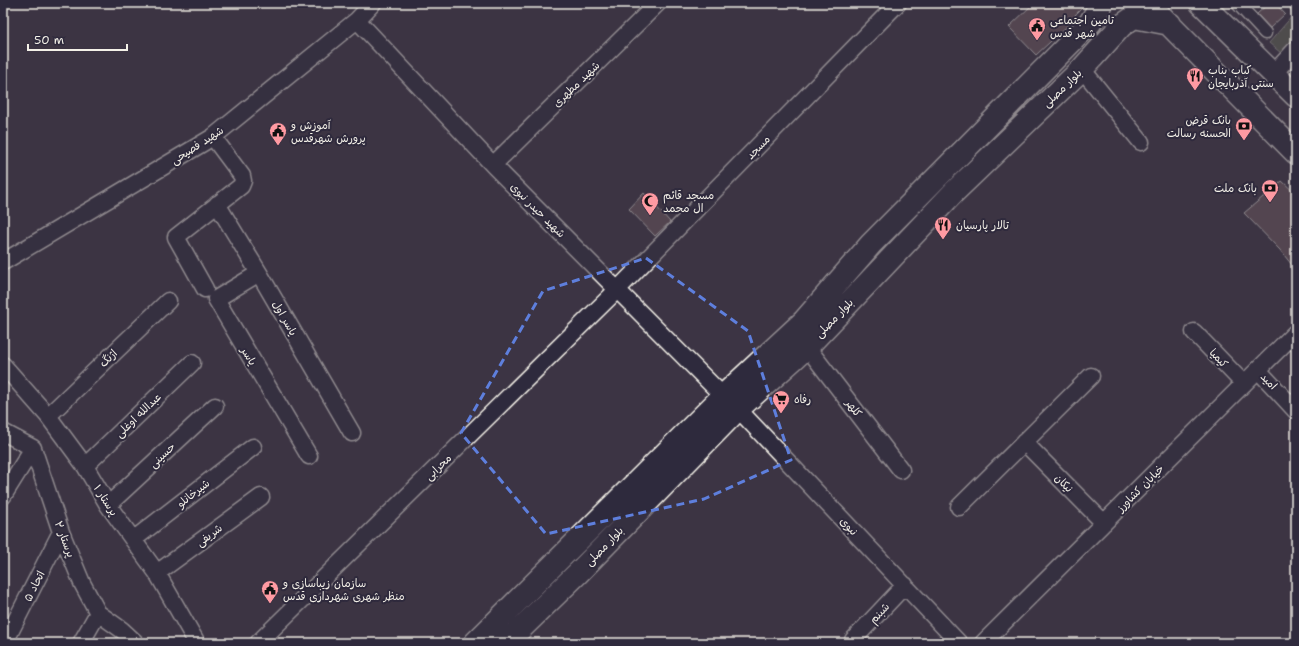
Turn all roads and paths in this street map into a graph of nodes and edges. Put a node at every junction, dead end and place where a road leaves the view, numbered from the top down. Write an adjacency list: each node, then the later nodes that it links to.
1 (374, 3): 8 (street, شهید فصیحی)
2 (658, 3): 18 (street, شهید مطهری)
3 (898, 3): 23 (street, مسجد)
4 (1102, 3): 33 (main road, بلوار مصلی)
5 (1148, 3): 9 (main road)
6 (1201, 3): 13 (main road)
7 (1236, 3): 10 (street)
8 (357, 20): 15 (street, شهید فصیحی); 18 (street, شهید حیدر نبوی)
9 (1170, 24): 12 (main road, بلوار مصلی); 17 (main road)
10 (1265, 33)
11 (1296, 49): 13 (street)
12 (1082, 69): 16 (street); 27 (main road, بلوار مصلی)
13 (1274, 73): 14 (main road)
14 (1296, 96)
15 (213, 137): 19 (street); 20 (street, شهید فصیحی)
16 (1141, 142)
17 (1296, 153)
18 (493, 164): 23 (street, شهید حیدر نبوی)
19 (217, 204): 21 (street, یاسر اول); 22 (street)
20 (3, 262)
21 (259, 273): 38 (street, یاسر اول); 42 (street, یاسر)
22 (205, 289)
23 (617, 290): 33 (street, شهید حیدر نبوی); 60 (street, محرابی)
24 (168, 301): 36 (street, اژنگ)
25 (1194, 332): 32 (street, کیمیا)
26 (1296, 332): 30 (street, خیابان کشاورز)
27 (807, 347): 33 (main road, بلوار مصلی); 44 (street, کلهر)
28 (192, 363): 43 (street, عبدالله اوغلی)
29 (3, 365): 36 (street, پرستار ۱)
30 (1258, 370): 32 (street, خیابان کشاورز); 35 (street, امید)
31 (1091, 376): 39 (street)
32 (1244, 384): 49 (street, خیابان کشاورز)
33 (730, 402): 53 (street, نبوی); 61 (main road, بلوار مصلی); 62 (main road, بلوار مصلی)
34 (215, 406): 47 (street, حسینی)
35 (1296, 411)
36 (48, 416): 43 (street, پرستار ۱)
37 (3, 432): 41 (street)
38 (352, 433)
39 (1024, 442): 48 (street); 49 (street, نیکان)
40 (254, 447): 51 (street, شیرخانلو)
41 (32, 448): 45 (street); 50 (street, پرستار ۲)
42 (309, 456)
43 (85, 466): 47 (street, پرستار ۱)
44 (901, 470)
45 (3, 496)
46 (260, 497): 52 (street, شریفی)
47 (108, 505): 51 (street, پرستار ۱)
48 (959, 507)
49 (1104, 523): 64 (street, خیابان کشاورز)
50 (61, 532): 54 (street, پرستار ۲); 56 (street, اتحاد ۵)
51 (133, 540): 52 (street, پرستار ۱)
52 (158, 573): 59 (street, پرستار ۱)
53 (905, 585): 55 (street, شبنم); 63 (street, نبوی)
54 (98, 613): 57 (street); 58 (street, پرستار ۲)
55 (853, 640)
56 (7, 641)
57 (81, 643)
58 (136, 643)
59 (197, 643)
60 (258, 643)
61 (475, 643)
62 (506, 643)
63 (959, 643)
64 (983, 643)

